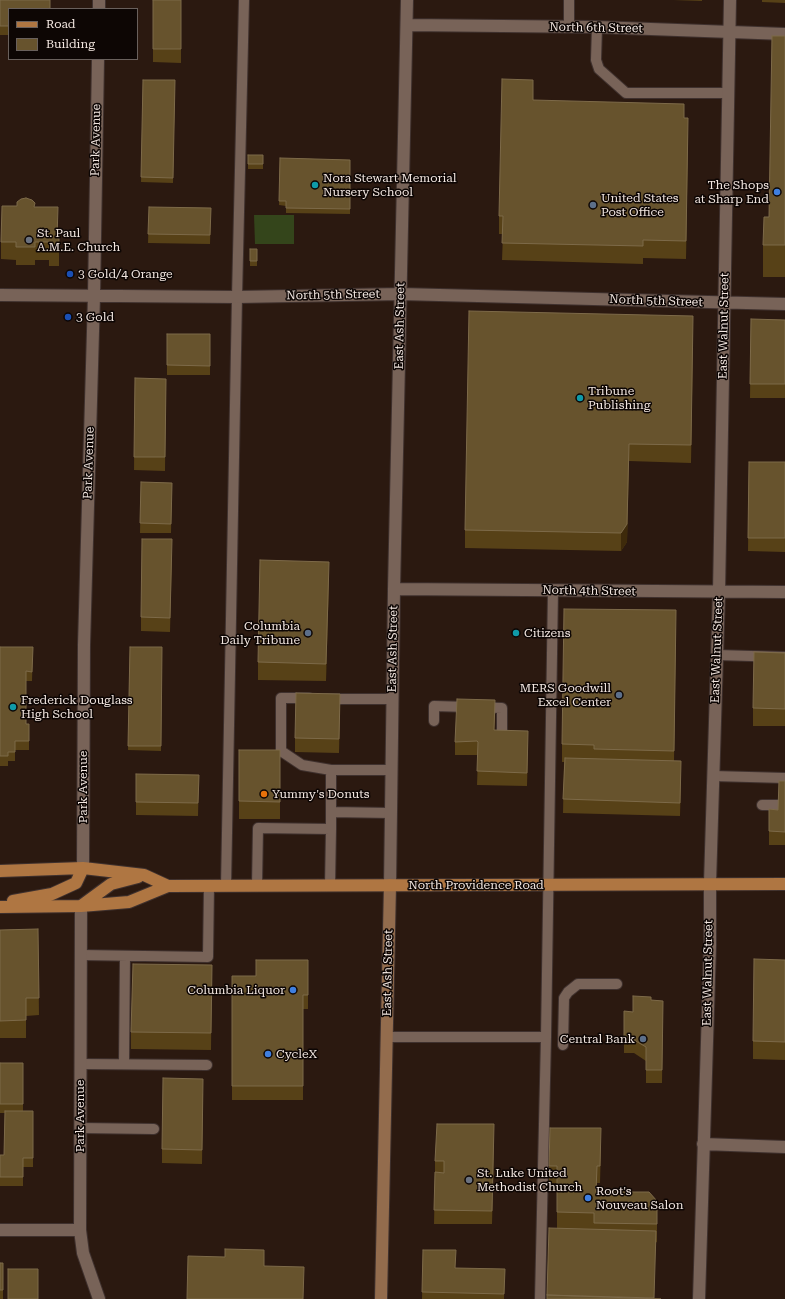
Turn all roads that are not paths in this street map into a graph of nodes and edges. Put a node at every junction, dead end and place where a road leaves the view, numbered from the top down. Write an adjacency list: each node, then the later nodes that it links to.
1 (244, 0): 15 (lane)
2 (408, 0): 5 (street, East Ash Street)
3 (569, 0): 6 (lane)
4 (730, 0): 8 (street, East Walnut Street)
5 (407, 25): 6 (street, North 6th Street); 12 (street, East Ash Street)
6 (569, 27): 7 (street, North 6th Street)
7 (597, 27): 8 (street, North 6th Street); 11 (lane)
8 (730, 32): 9 (street, North 6th Street); 11 (street, East Walnut Street)
9 (785, 34)
10 (98, 60): 14 (street, Park Avenue)
11 (729, 93): 16 (street, East Walnut Street)
12 (401, 294): 15 (street, North 5th Street); 16 (street, North 5th Street); 18 (street, East Ash Street)
13 (0, 295): 14 (street, North 5th Street)
14 (94, 296): 15 (street, North 5th Street); 36 (street, Park Avenue)
15 (237, 297): 45 (lane)
16 (724, 303): 17 (street, North 5th Street); 20 (street, East Walnut Street)
17 (785, 304)
18 (394, 588): 19 (street, North 4th Street); 24 (street, East Ash Street)
19 (553, 590): 20 (street, North 4th Street); 40 (lane)
20 (719, 592): 21 (street, North 4th Street); 22 (street, East Walnut Street)
21 (785, 592)
22 (717, 655): 23 (lane); 29 (street, East Walnut Street)
23 (785, 657)
24 (392, 699): 27 (lane); 28 (street, East Ash Street)
25 (434, 721): 26 (lane)
26 (502, 730)
27 (332, 770): 28 (lane); 33 (lane)
28 (391, 770): 34 (street, East Ash Street)
29 (713, 776): 30 (lane); 39 (street, East Walnut Street)
30 (785, 778)
31 (762, 805): 32 (lane)
32 (785, 805)
33 (331, 812): 34 (lane); 35 (lane)
34 (391, 814): 42 (street, East Ash Street)
35 (331, 829): 46 (lane); 47 (lane)
36 (83, 868): 37 (main road, North Providence Road); 38 (main road, North Providence Road); 48 (main road)
37 (0, 870)
38 (144, 875): 43 (main road, North Providence Road); 49 (main road)
39 (710, 883): 40 (main road, North Providence Road); 41 (main road, North Providence Road); 62 (street, East Walnut Street)
40 (549, 884): 42 (main road, North Providence Road); 55 (lane)
41 (785, 884)
42 (390, 885): 47 (main road, North Providence Road); 54 (street, East Ash Street)
43 (168, 886): 44 (main road, North Providence Road); 49 (main road, North Providence Road)
44 (209, 886): 45 (main road, North Providence Road); 52 (lane)
45 (226, 886): 46 (main road, North Providence Road)
46 (257, 886): 47 (main road, North Providence Road)
47 (330, 886)
48 (0, 904)
49 (81, 906): 50 (main road, North Providence Road); 51 (street, Park Avenue)
50 (0, 907)
51 (80, 955): 52 (lane); 57 (street, Park Avenue)
52 (126, 956): 58 (lane)
53 (617, 984): 56 (lane)
54 (387, 1037): 55 (lane); 67 (street, East Ash Street)
55 (546, 1037): 68 (lane)
56 (563, 1045)
57 (80, 1064): 58 (lane); 60 (street, Park Avenue)
58 (124, 1064): 59 (lane)
59 (207, 1065)
60 (80, 1128): 61 (lane); 65 (street, Park Avenue)
61 (154, 1129)
62 (703, 1144): 63 (street); 69 (street, East Walnut Street)
63 (785, 1147)
64 (0, 1230): 65 (street)
65 (80, 1230): 66 (street, Park Avenue)
66 (99, 1299)
67 (381, 1299)
68 (540, 1299)
69 (698, 1299)

